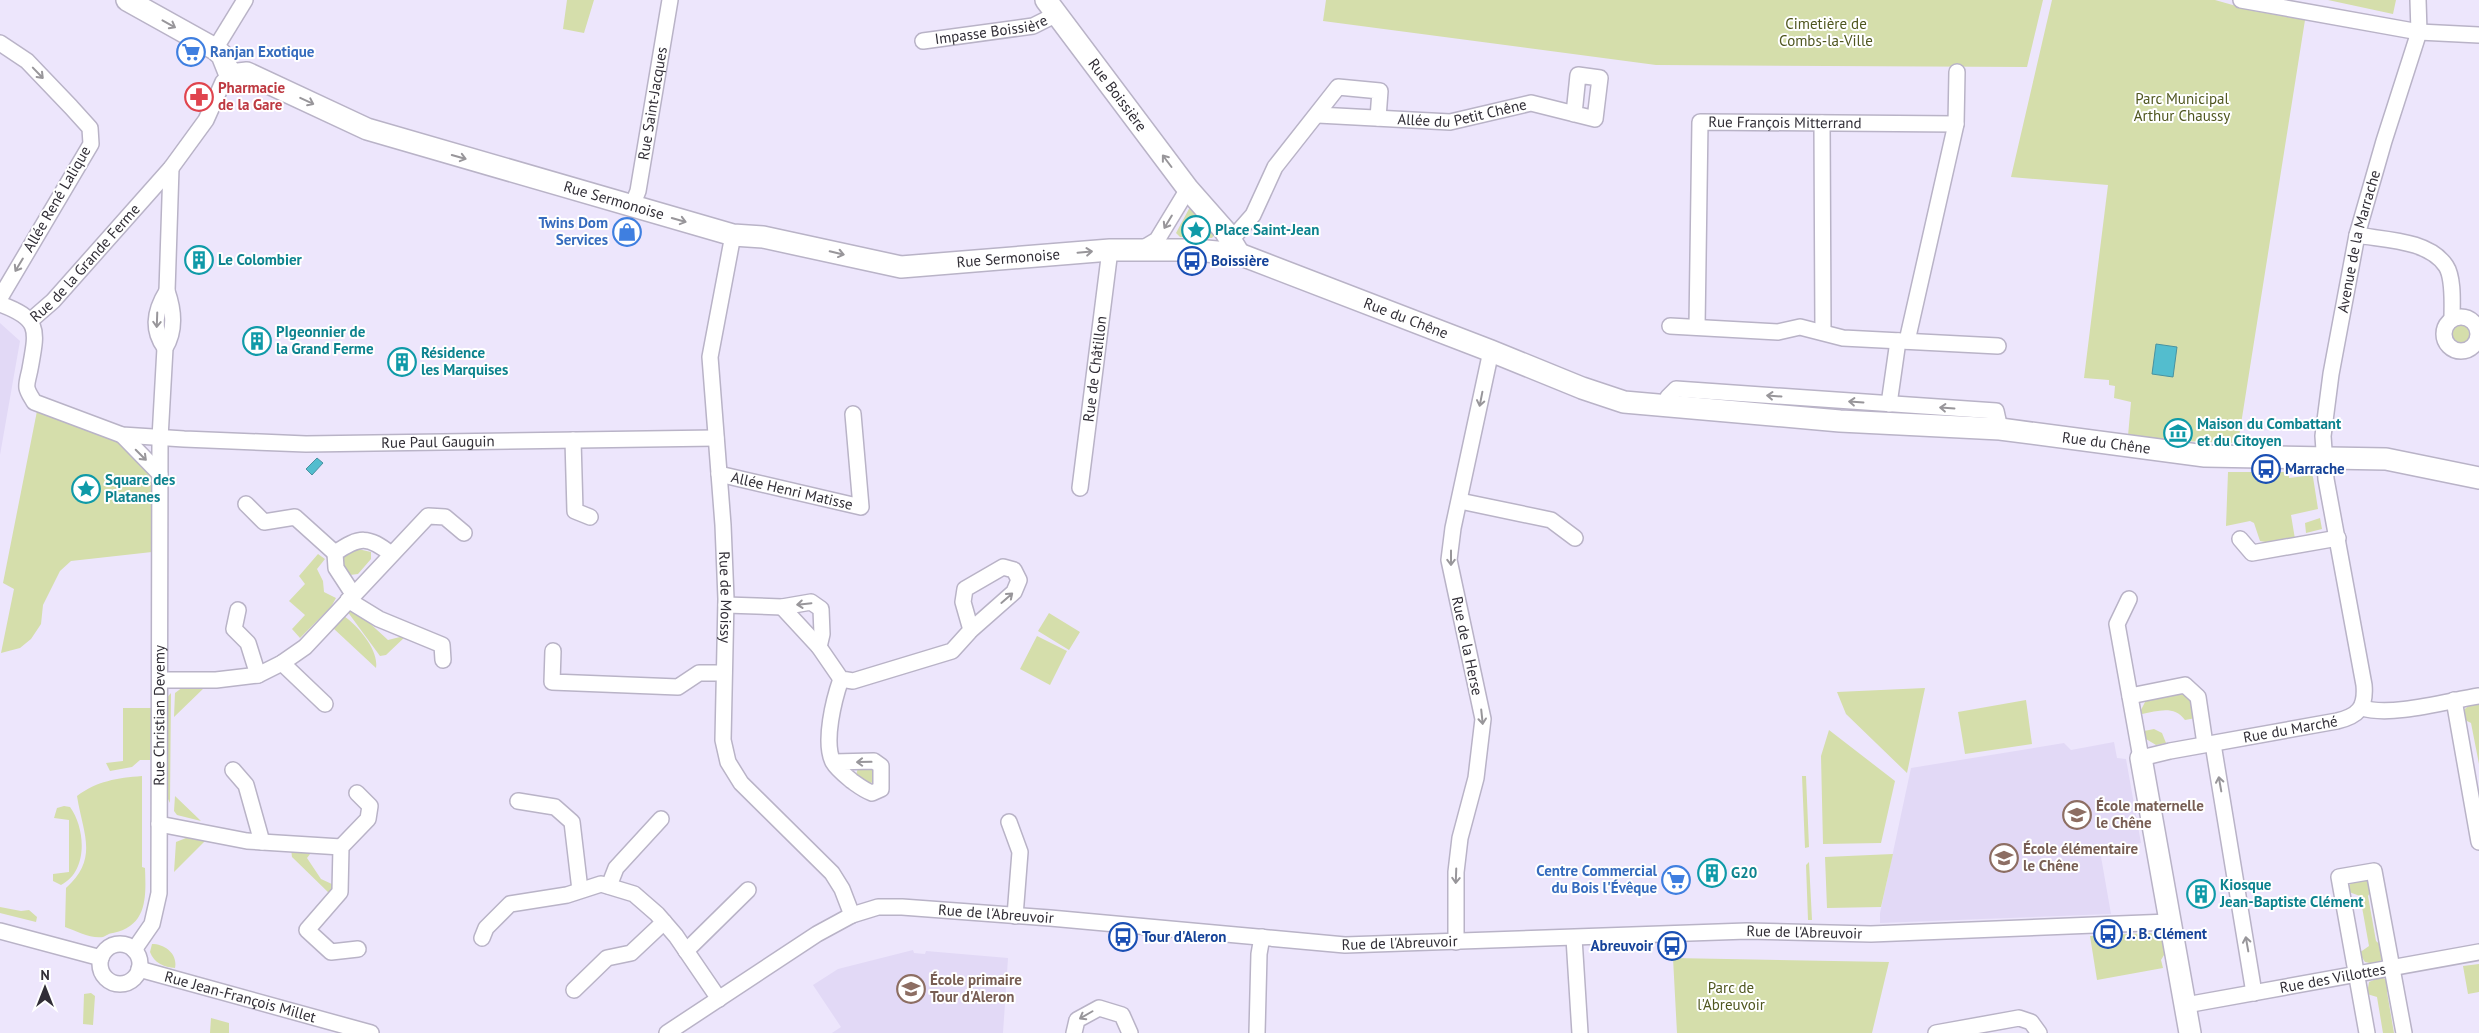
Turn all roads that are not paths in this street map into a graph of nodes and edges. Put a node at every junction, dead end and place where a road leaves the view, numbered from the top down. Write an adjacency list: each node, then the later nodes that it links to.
1 (127, 0): 11 (street, one-way to 11)
2 (245, 0): 11 (street)
3 (670, 0): 21 (street, Rue Saint-Jacques)
4 (2241, 0): 7 (street)
5 (2418, 0): 7 (street, Avenue de la Marrache)
6 (1051, 7): 9 (street, Impasse Boissière); 20 (street, Rue Boissière, one-way to 6)
7 (2419, 32): 8 (street); 22 (street, Avenue de la Marrache)
8 (2479, 35)
9 (923, 41)
10 (0, 44): 27 (street, Allée René Lalique, one-way to 27)
11 (214, 49): 13 (street)
12 (1957, 72): 18 (street)
13 (230, 75): 19 (street, Rue de la Grande Ferme); 21 (street, Rue Sermonoise, one-way to 21)
14 (1574, 114): 16 (street, Allée du Petit Chêne)
15 (1318, 115): 16 (street, Allée du Petit Chêne); 16 (street, Allée du Petit Chêne); 24 (street, Allée du Petit Chêne)
16 (1378, 118)
17 (1822, 123): 18 (street, Rue François Mitterrand); 32 (street, Rue François Mitterrand); 33 (street)
18 (1956, 124): 34 (street)
19 (171, 168): 30 (street, Rue de la Grande Ferme); 42 (street, Rue Christian Devemy)
20 (1188, 189): 24 (street, Rue Boissière); 25 (street, one-way to 25)
21 (632, 206): 23 (street, Rue Sermonoise, one-way to 23)
22 (2357, 234): 29 (street); 45 (street, Avenue de la Marrache)
23 (733, 235): 26 (street, Rue Sermonoise, one-way to 26); 43 (street, Rue de Moissy)
24 (1235, 247): 25 (street, Rue du Chêne); 36 (street, Rue du Chêne)
25 (1142, 249): 26 (street, Rue Sermonoise)
26 (1110, 250): 49 (street, Rue de Châtillon)
27 (0, 298)
28 (0, 304): 30 (street)
29 (2452, 319)
30 (30, 320): 41 (street, Rue de la Grande Ferme)
31 (1670, 326): 32 (street)
32 (1697, 328): 33 (street)
33 (1823, 332): 34 (street)
34 (1902, 341): 35 (street); 37 (street)
35 (1998, 346)
36 (1492, 351): 38 (street, Rue du Chêne); 50 (street, Rue de la Herse, one-way to 50)
37 (1889, 404): 38 (street, one-way to 38); 40 (street, one-way to 37)
38 (1666, 407): 40 (street, Rue du Chêne)
39 (853, 414): 47 (street, Allée Henri Matisse)
40 (2000, 429): 45 (street, Rue du Chêne)
41 (122, 435): 42 (street, Rue de la Grande Ferme); 46 (street, one-way to 46)
42 (160, 438): 44 (street, Rue Paul Gauguin); 46 (street, Rue Christian Devemy)
43 (716, 438): 44 (street, Rue Paul Gauguin); 47 (street, Rue de Moissy)
44 (573, 440): 52 (street)
45 (2324, 457): 48 (street, Rue du Chêne); 55 (street)
46 (160, 474): 72 (street, Rue Christian Devemy)
47 (719, 474): 61 (street, Rue de Moissy)
48 (2479, 478)
49 (1080, 488)
50 (1460, 501): 54 (street); 101 (street, Rue de la Herse, one-way to 101)
51 (246, 504): 57 (street)
52 (590, 517)
53 (464, 533): 58 (street)
54 (1575, 538)
55 (2338, 538): 56 (street); 77 (street)
56 (2240, 539)
57 (336, 553): 58 (street); 59 (street)
58 (392, 554): 59 (street)
59 (350, 597): 67 (street); 68 (street)
60 (2129, 598): 73 (street)
61 (726, 605): 62 (street); 69 (street, Rue de Moissy)
62 (782, 607): 65 (street); 65 (street, one-way to 62)
63 (238, 610): 70 (street)
64 (970, 630): 71 (street)
65 (819, 647): 71 (street)
66 (553, 650): 69 (street)
67 (444, 660)
68 (282, 663): 70 (street); 76 (street)
69 (724, 673): 93 (street, Rue de Moissy)
70 (258, 675): 72 (street)
71 (841, 678): 80 (street)
72 (160, 680): 86 (street, Rue Christian Devemy)
73 (2130, 696): 78 (street); 79 (street)
74 (2479, 696): 75 (street)
75 (2454, 700): 77 (street); 88 (street)
76 (325, 704)
77 (2362, 708): 78 (street, Rue du Marché)
78 (2209, 744): 79 (street, Rue du Marché); 111 (street, one-way to 78)
79 (2140, 758): 96 (street)
80 (833, 762)
81 (233, 770): 87 (street)
82 (357, 792): 89 (street)
83 (518, 801): 91 (street)
84 (662, 819): 90 (street)
85 (1009, 822): 94 (street)
86 (159, 824): 87 (street); 103 (street, Rue Christian Devemy)
87 (262, 842): 89 (street)
88 (2479, 842)
89 (341, 847): 102 (street)
90 (609, 886): 91 (street); 95 (street)
91 (580, 890): 99 (street)
92 (748, 890): 104 (street)
93 (852, 915): 94 (street, Rue de l'Abreuvoir); 112 (street, Rue de l'Abreuvoir)
94 (1015, 916): 98 (street, Rue de l'Abreuvoir)
95 (664, 922): 104 (street); 110 (street)
96 (2169, 922): 100 (street, Rue de l'Abreuvoir); 113 (street)
97 (0, 931): 106 (street)
98 (1262, 937): 101 (street, Rue de l'Abreuvoir); 118 (street)
99 (482, 938)
100 (1574, 938): 101 (street, Rue de l'Abreuvoir); 119 (street)
101 (1456, 942)
102 (358, 949)
103 (134, 950): 106 (street); 108 (street)
104 (686, 951): 112 (street)
105 (2479, 952): 107 (street, Rue des Villottes)
106 (101, 958): 108 (street)
107 (2392, 967): 109 (street, Rue des Villottes); 109 (street); 124 (street)
108 (139, 969): 114 (street, Rue Jean-François Millet)
109 (2357, 974): 111 (street, Rue des Villottes); 123 (street)
110 (574, 990)
111 (2254, 992): 113 (street, Rue des Villottes)
112 (719, 999): 115 (street, Rue de l'Abreuvoir)
113 (2186, 1005): 122 (street)
114 (365, 1032)
115 (667, 1033)
116 (1074, 1033): 117 (street, one-way to 116)
117 (1130, 1033)
118 (1257, 1033)
119 (1580, 1033)
120 (1936, 1033): 121 (street)
121 (2039, 1033)
122 (2190, 1033)
123 (2367, 1033)
124 (2404, 1033)

